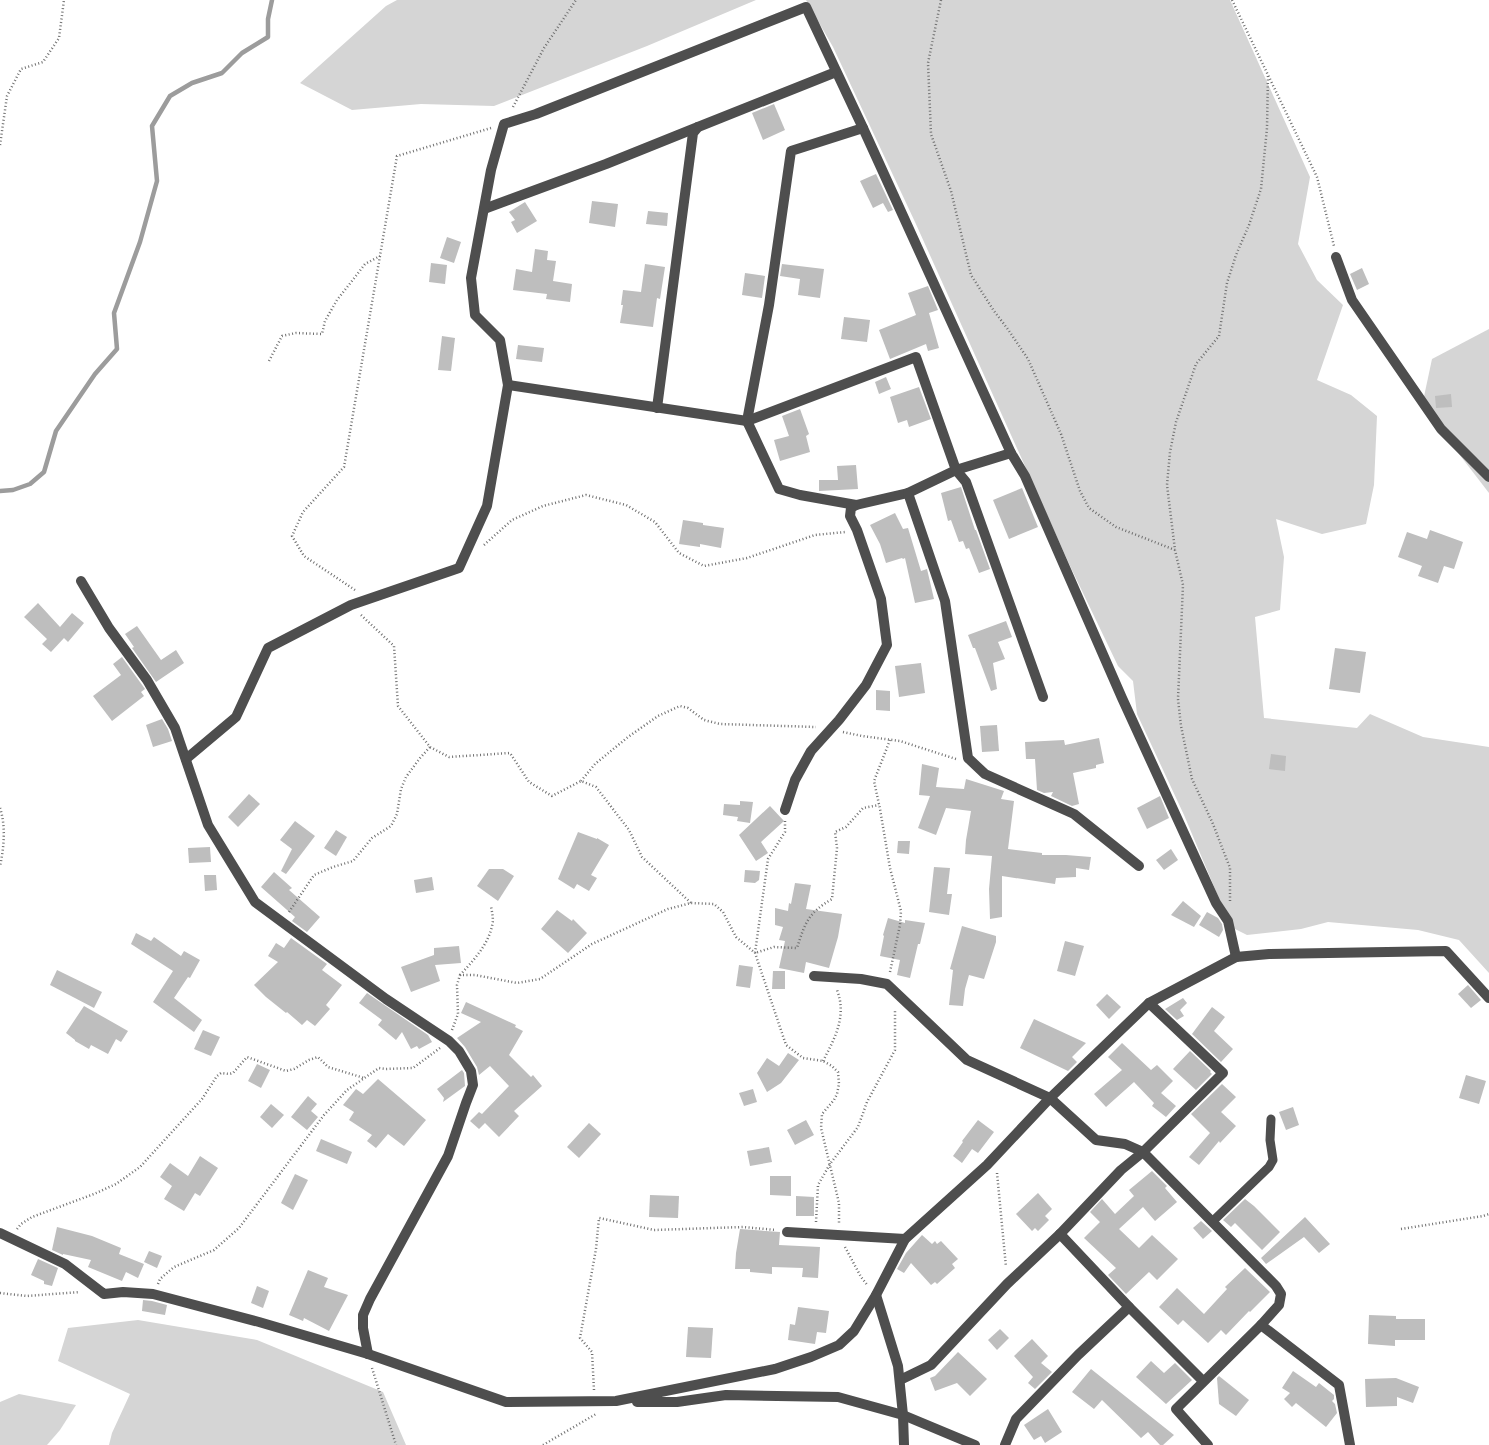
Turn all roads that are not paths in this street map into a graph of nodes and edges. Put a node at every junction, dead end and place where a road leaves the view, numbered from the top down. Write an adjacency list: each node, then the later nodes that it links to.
1 (836, 72): 2 (street); 3 (street); 4 (street)
2 (698, 127): 4 (street); 7 (street)
3 (863, 128): 8 (street); 9 (street)
4 (484, 209): 6 (street)
5 (1336, 257): 11 (street)
6 (508, 385): 7 (street); 16 (street)
7 (657, 408): 8 (street)
8 (747, 422): 10 (street); 13 (street)
9 (1011, 453): 10 (street); 19 (street)
10 (956, 470): 12 (street); 15 (street)
11 (1489, 477)
12 (908, 494): 13 (street); 18 (street)
13 (856, 505): 17 (street)
14 (81, 581): 16 (street)
15 (1043, 697)
16 (186, 759): 34 (street)
17 (785, 810)
18 (1139, 866)
19 (1236, 957): 21 (street); 22 (street)
20 (814, 976): 23 (street)
21 (1489, 998)
22 (1150, 1003): 23 (street); 25 (street)
23 (1050, 1098): 25 (street); 30 (street)
24 (1271, 1119): 26 (lane)
25 (1143, 1152): 26 (street); 29 (street)
26 (1212, 1222): 33 (street)
27 (787, 1232): 30 (street)
28 (0, 1233): 34 (street)
29 (1060, 1234): 32 (street); 35 (street)
30 (905, 1239): 31 (street)
31 (876, 1296): 35 (street); 37 (street)
32 (1129, 1307): 36 (street); 41 (street)
33 (1261, 1325): 36 (street); 43 (street)
34 (368, 1354): 37 (street)
35 (900, 1380): 38 (street)
36 (1203, 1381): 42 (street)
37 (616, 1401): 38 (street)
38 (903, 1415): 39 (street); 40 (street)
39 (904, 1445)
40 (975, 1445)
41 (1005, 1445)
42 (1208, 1445)
43 (1350, 1445)

